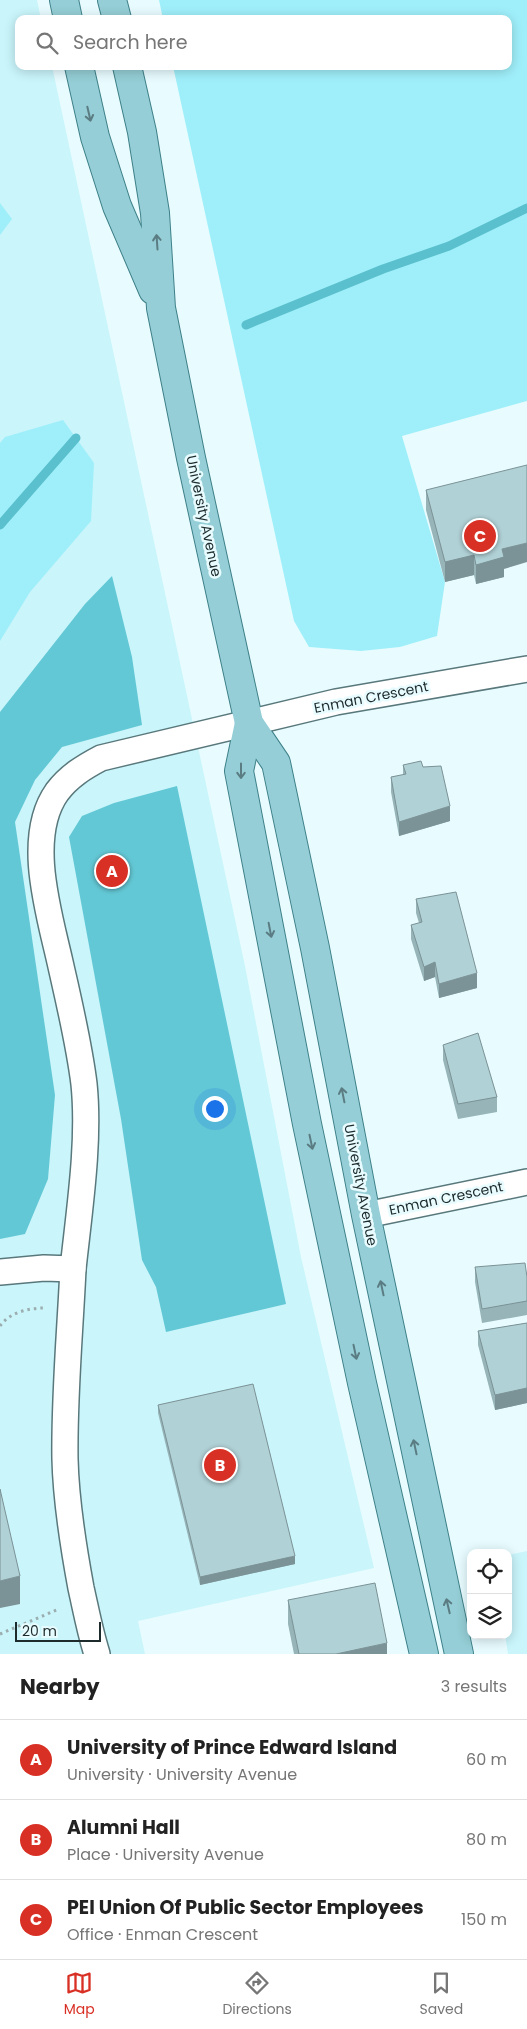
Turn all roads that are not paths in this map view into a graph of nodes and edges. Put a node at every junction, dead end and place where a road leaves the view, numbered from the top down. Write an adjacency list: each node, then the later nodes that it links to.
1 (64, 0): 3 (main road)
2 (112, 0): 4 (main road)
3 (67, 15)
4 (115, 15)
5 (80, 70): 7 (main road, University Avenue, one-way to 7)
6 (128, 70): 7 (main road, University Avenue, one-way to 6)
7 (161, 308): 9 (main road, University Avenue)
8 (527, 669): 9 (street, Enman Crescent)
9 (249, 723): 11 (main road, University Avenue, one-way to 9); 12 (street, Enman Crescent); 15 (main road, University Avenue, one-way to 15)
10 (527, 1182): 11 (street, Enman Crescent)
11 (366, 1215): 16 (main road, University Avenue, one-way to 11)
12 (73, 1269): 13 (street); 14 (street, Enman Crescent)
13 (0, 1272)
14 (97, 1654)
15 (424, 1654)
16 (459, 1654)

